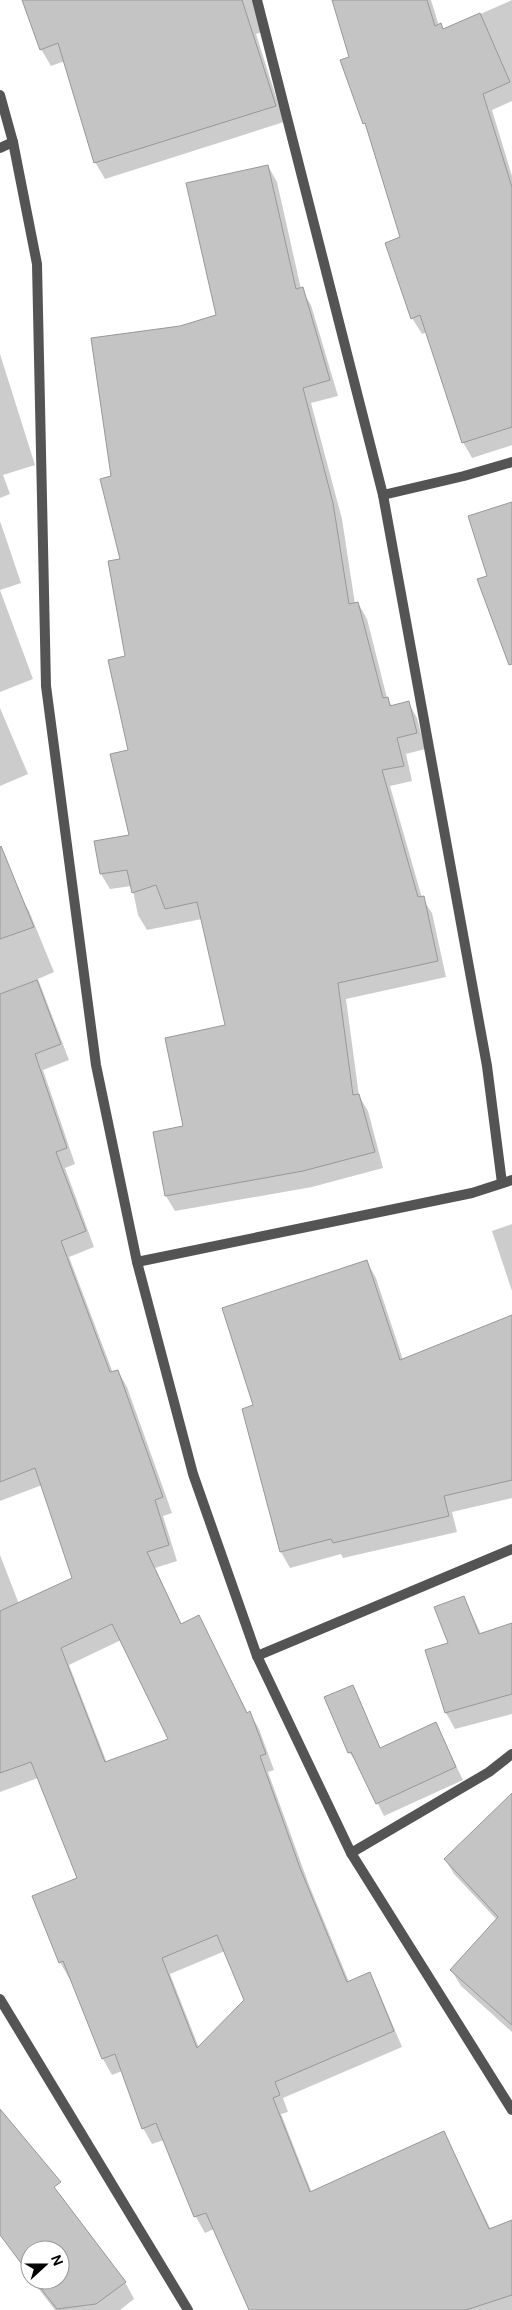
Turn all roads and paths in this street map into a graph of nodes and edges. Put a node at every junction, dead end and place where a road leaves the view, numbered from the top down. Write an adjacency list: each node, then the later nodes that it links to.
1 (257, 0): 6 (street)
2 (0, 95): 3 (street)
3 (14, 142): 4 (street); 8 (street)
4 (0, 148)
5 (512, 462): 6 (street)
6 (382, 495): 7 (street)
7 (507, 1181): 8 (street)
8 (137, 1262): 10 (street)
9 (512, 1550): 10 (street)
10 (257, 1656): 12 (street)
11 (512, 1754): 12 (street)
12 (351, 1853): 14 (street)
13 (1, 2006): 15 (street)
14 (512, 2110)
15 (188, 2310)

